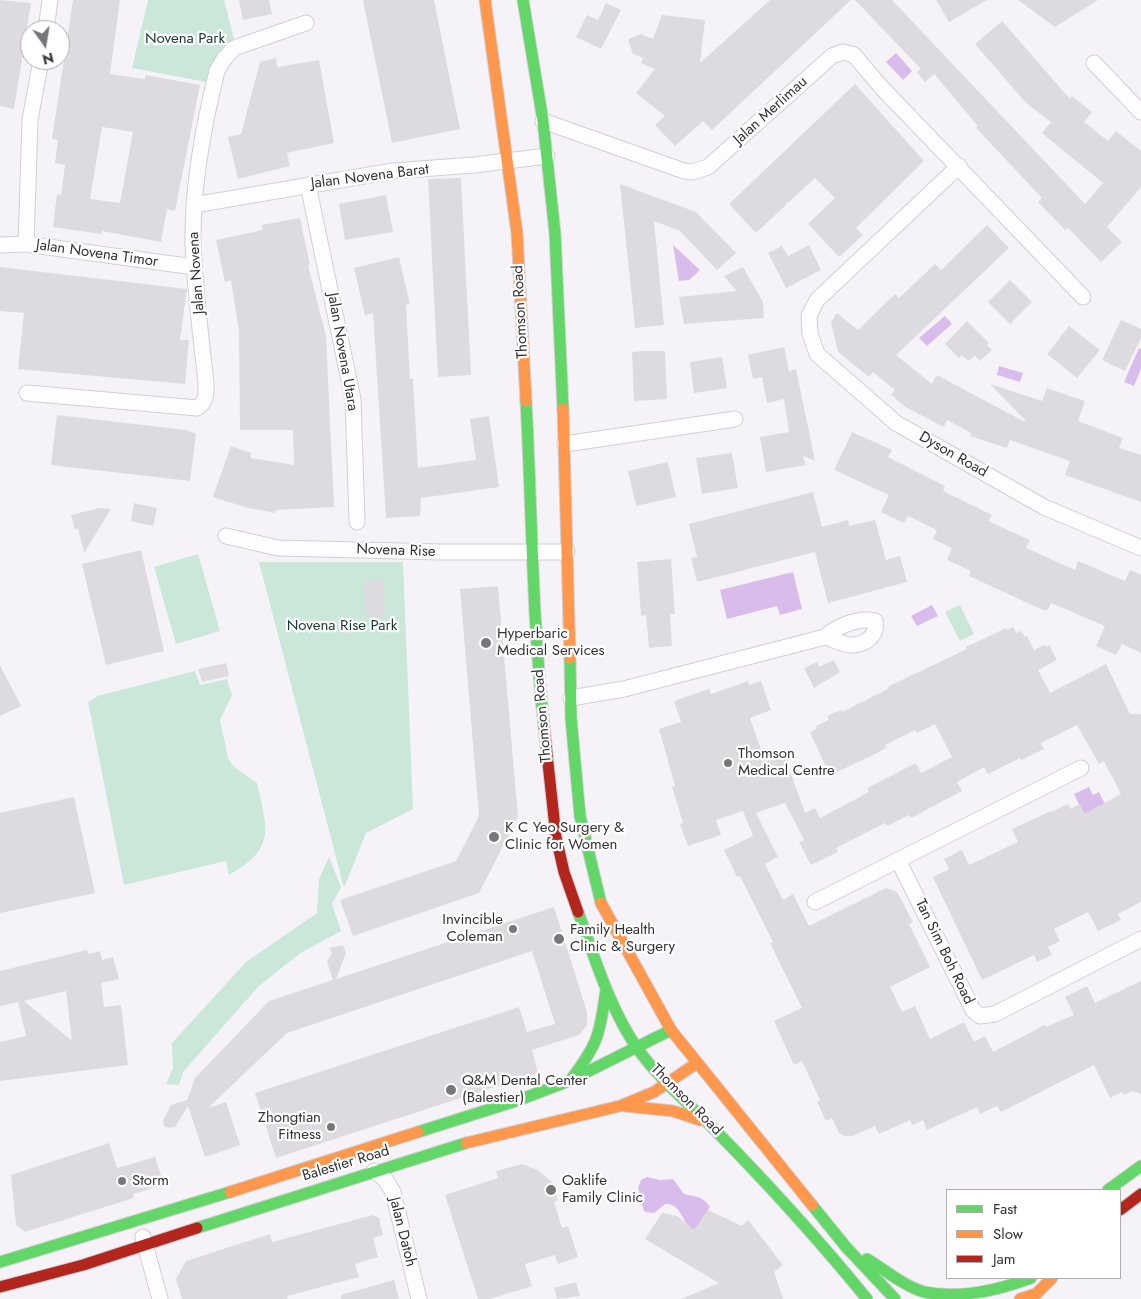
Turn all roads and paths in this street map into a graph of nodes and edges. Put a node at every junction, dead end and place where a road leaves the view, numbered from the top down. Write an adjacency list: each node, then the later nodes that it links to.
1 (50, 0): 4 (street)
2 (485, 0): 11 (main road, Thomson Road)
3 (523, 0): 9 (main road, Thomson Road)
4 (47, 20)
5 (306, 23): 14 (street, Jalan Novena)
6 (1094, 64): 8 (street)
7 (39, 70): 15 (street)
8 (1141, 112)
9 (543, 121): 10 (main road, Thomson Road); 12 (street, Jalan Merlimau)
10 (547, 156): 11 (street, Jalan Novena Barat); 21 (main road, Thomson Road)
11 (509, 161): 13 (street, Jalan Novena Barat); 23 (main road, Thomson Road)
12 (959, 166): 18 (street, Jalan Merlimau); 26 (street, Dyson Road)
13 (308, 185): 14 (street, Jalan Novena Barat); 24 (street, Jalan Novena Utara)
14 (194, 204): 17 (street, Jalan Novena)
15 (26, 244): 16 (street, Jalan Novena Timor); 17 (street, Jalan Novena Timor)
16 (0, 245)
17 (194, 267): 19 (street, Jalan Novena)
18 (1084, 297)
19 (27, 393)
20 (735, 419): 21 (street)
21 (565, 444): 22 (main road, Thomson Road)
22 (567, 512): 23 (main road); 27 (main road, Thomson Road)
23 (541, 514): 28 (main road, Thomson Road)
24 (357, 522)
25 (226, 536): 28 (street, Novena Rise)
26 (1141, 548)
27 (567, 552): 28 (street, Novena Rise); 30 (main road, Thomson Road)
28 (531, 553): 38 (main road, Thomson Road)
29 (825, 637): 30 (street, Thomson Road)
30 (572, 698): 34 (main road, Thomson Road)
31 (1081, 768): 32 (street)
32 (898, 860): 33 (street); 35 (street, Tan Sim Boh Road)
33 (815, 902)
34 (620, 936): 36 (main road); 39 (main road, Thomson Road)
35 (1141, 939)
36 (616, 954)
37 (610, 968): 38 (main road)
38 (605, 986): 40 (main road, Thomson Road); 42 (main road)
39 (671, 1030): 40 (main road, Balestier Road); 41 (main road, Thomson Road)
40 (636, 1047): 42 (main road, Balestier Road); 43 (main road, Thomson Road)
41 (697, 1063): 43 (main road, Balestier Road); 55 (main road, Thomson Road)
42 (570, 1081): 53 (main road, Balestier Road)
43 (666, 1084): 44 (main road, Balestier Road); 45 (main road, Thomson Road)
44 (620, 1106): 45 (main road); 47 (main road, Balestier Road)
45 (714, 1129): 62 (main road, Thomson Road)
46 (1141, 1166): 48 (main road)
47 (374, 1171): 54 (main road, Balestier Road); 61 (street, Jalan Datoh)
48 (1122, 1179): 49 (main road); 50 (main road)
49 (1109, 1189)
50 (1117, 1189)
51 (1141, 1194): 52 (main road)
52 (1121, 1209)
53 (138, 1222): 54 (street); 56 (main road, Balestier Road)
54 (146, 1246): 59 (main road, Balestier Road); 60 (street)
55 (846, 1247): 57 (main road); 63 (main road, Thomson Road)
56 (0, 1262)
57 (1028, 1279)
58 (1051, 1279): 64 (main road)
59 (0, 1288)
60 (159, 1294)
61 (419, 1299)
62 (868, 1299)
63 (895, 1299)
64 (1020, 1299)

